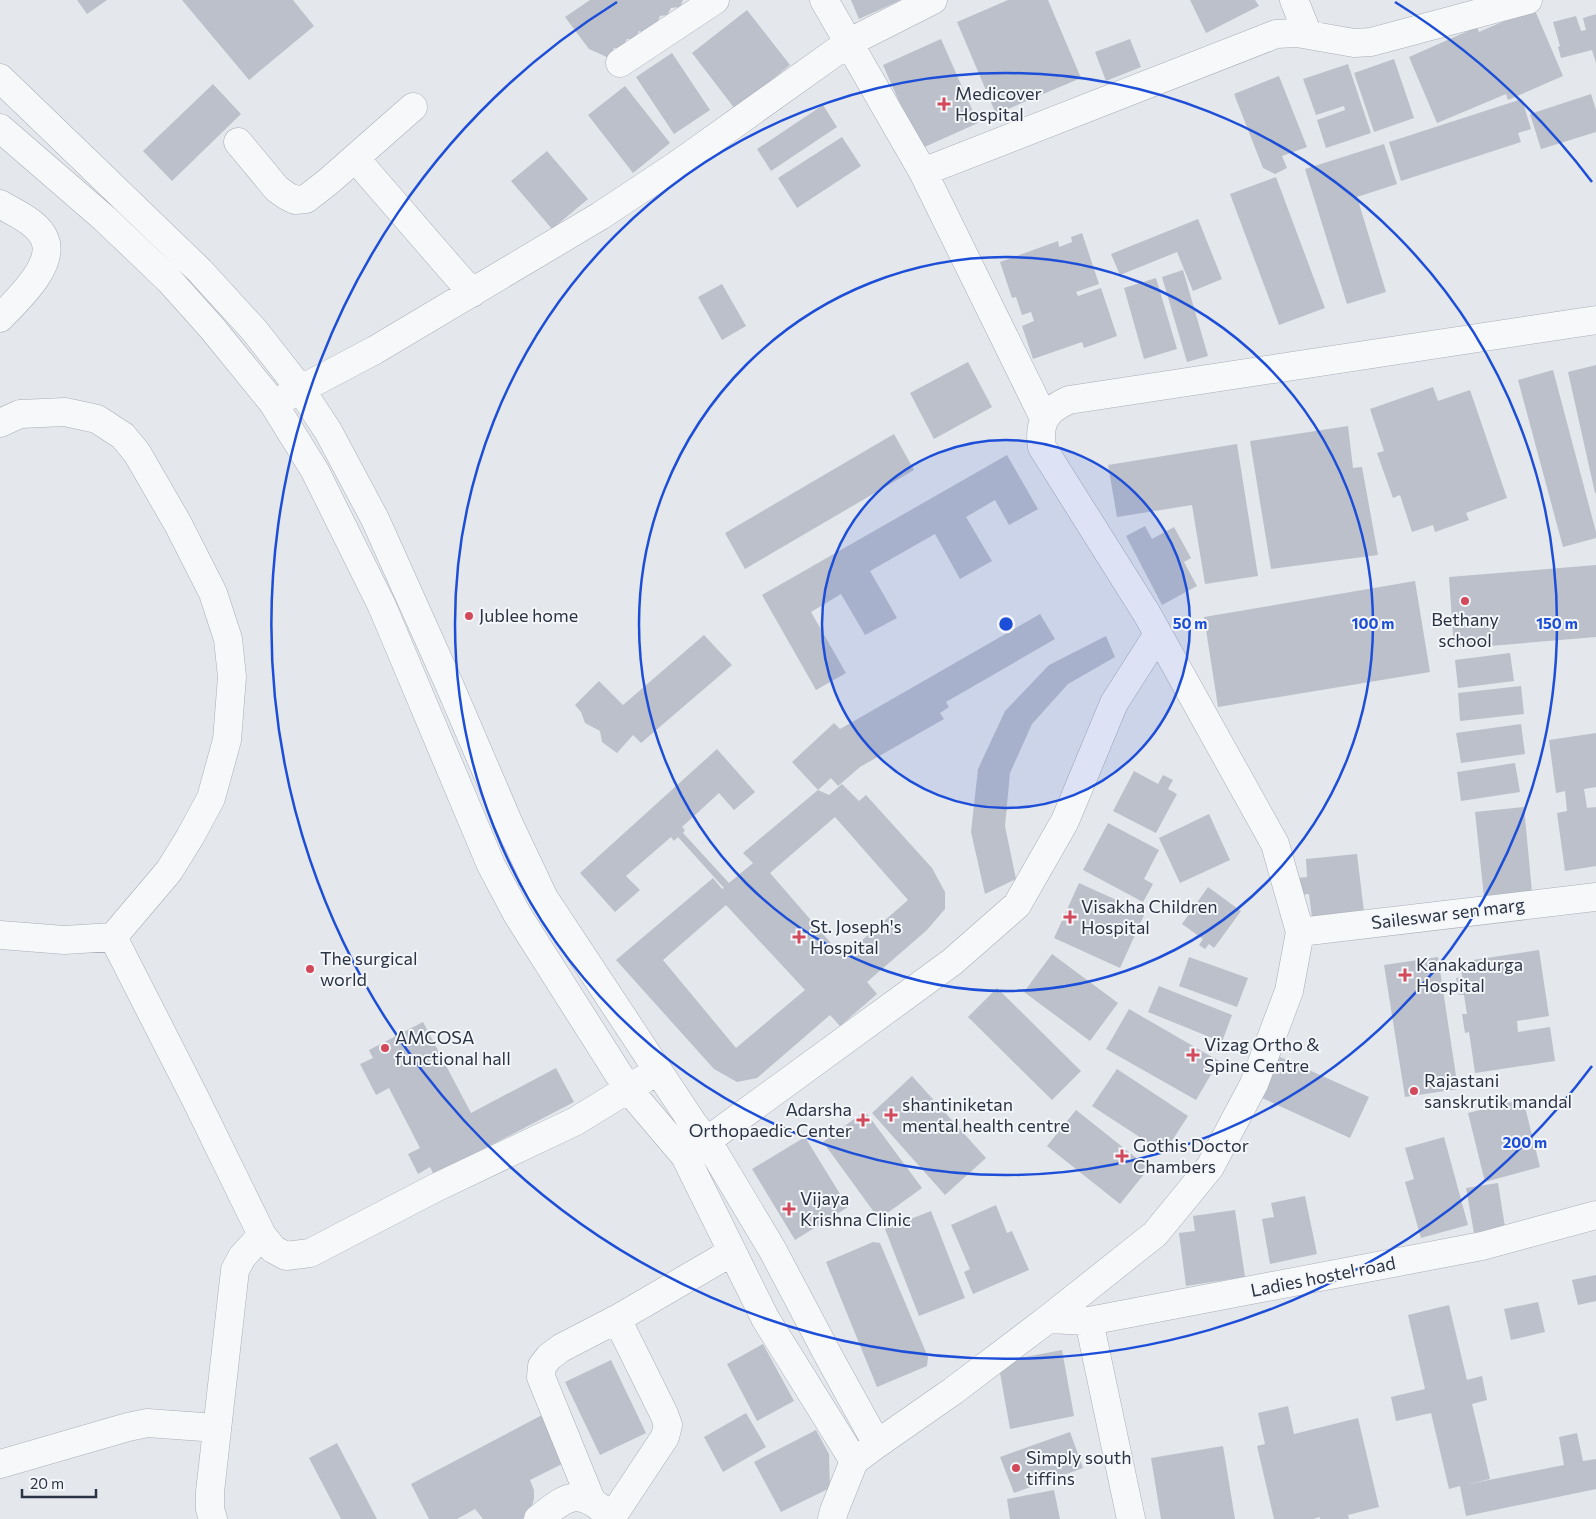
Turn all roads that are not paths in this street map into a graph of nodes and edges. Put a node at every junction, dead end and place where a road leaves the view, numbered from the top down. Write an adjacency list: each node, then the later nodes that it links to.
1 (715, 0): 8 (street)
2 (824, 0): 7 (street)
3 (933, 0): 7 (street)
4 (1294, 0): 6 (street)
5 (1528, 0): 6 (street)
6 (1308, 34): 14 (street)
7 (848, 43): 14 (street); 18 (street)
8 (620, 63)
9 (0, 78): 15 (street)
10 (414, 107): 13 (street)
11 (0, 128): 17 (street)
12 (238, 142): 13 (street)
13 (355, 158): 18 (street)
14 (923, 172): 23 (street)
15 (127, 199): 17 (street); 21 (street)
16 (0, 204): 19 (street)
17 (104, 218): 22 (street)
18 (472, 293): 21 (street)
19 (0, 318)
20 (1596, 320): 23 (street)
21 (301, 390): 22 (street); 27 (street)
22 (273, 403): 28 (street)
23 (1044, 418): 25 (street)
24 (0, 423): 31 (street)
25 (1158, 634): 29 (street); 34 (street)
26 (1596, 897): 29 (street, Saileswar sen marg)
27 (544, 898): 28 (street); 32 (street)
28 (516, 914): 33 (street)
29 (1300, 932): 40 (street)
30 (0, 934): 31 (street)
31 (113, 936): 37 (street)
32 (658, 1070): 33 (street); 34 (street)
33 (628, 1089): 35 (street); 37 (street)
34 (708, 1142): 35 (street); 43 (street)
35 (685, 1156): 38 (street)
36 (1596, 1215): 41 (street, Ladies hostel road)
37 (262, 1234): 42 (street)
38 (732, 1252): 39 (street); 44 (street)
39 (617, 1319): 46 (street); 48 (street)
40 (1048, 1320): 41 (street, Ladies hostel road); 43 (street)
41 (1089, 1322): 51 (street)
42 (217, 1428): 45 (street); 49 (street)
43 (877, 1444): 44 (street)
44 (854, 1461): 47 (street)
45 (0, 1464)
46 (591, 1500): 48 (street); 50 (street)
47 (827, 1516)
48 (613, 1518)
49 (213, 1519)
50 (538, 1519)
51 (1131, 1519)

